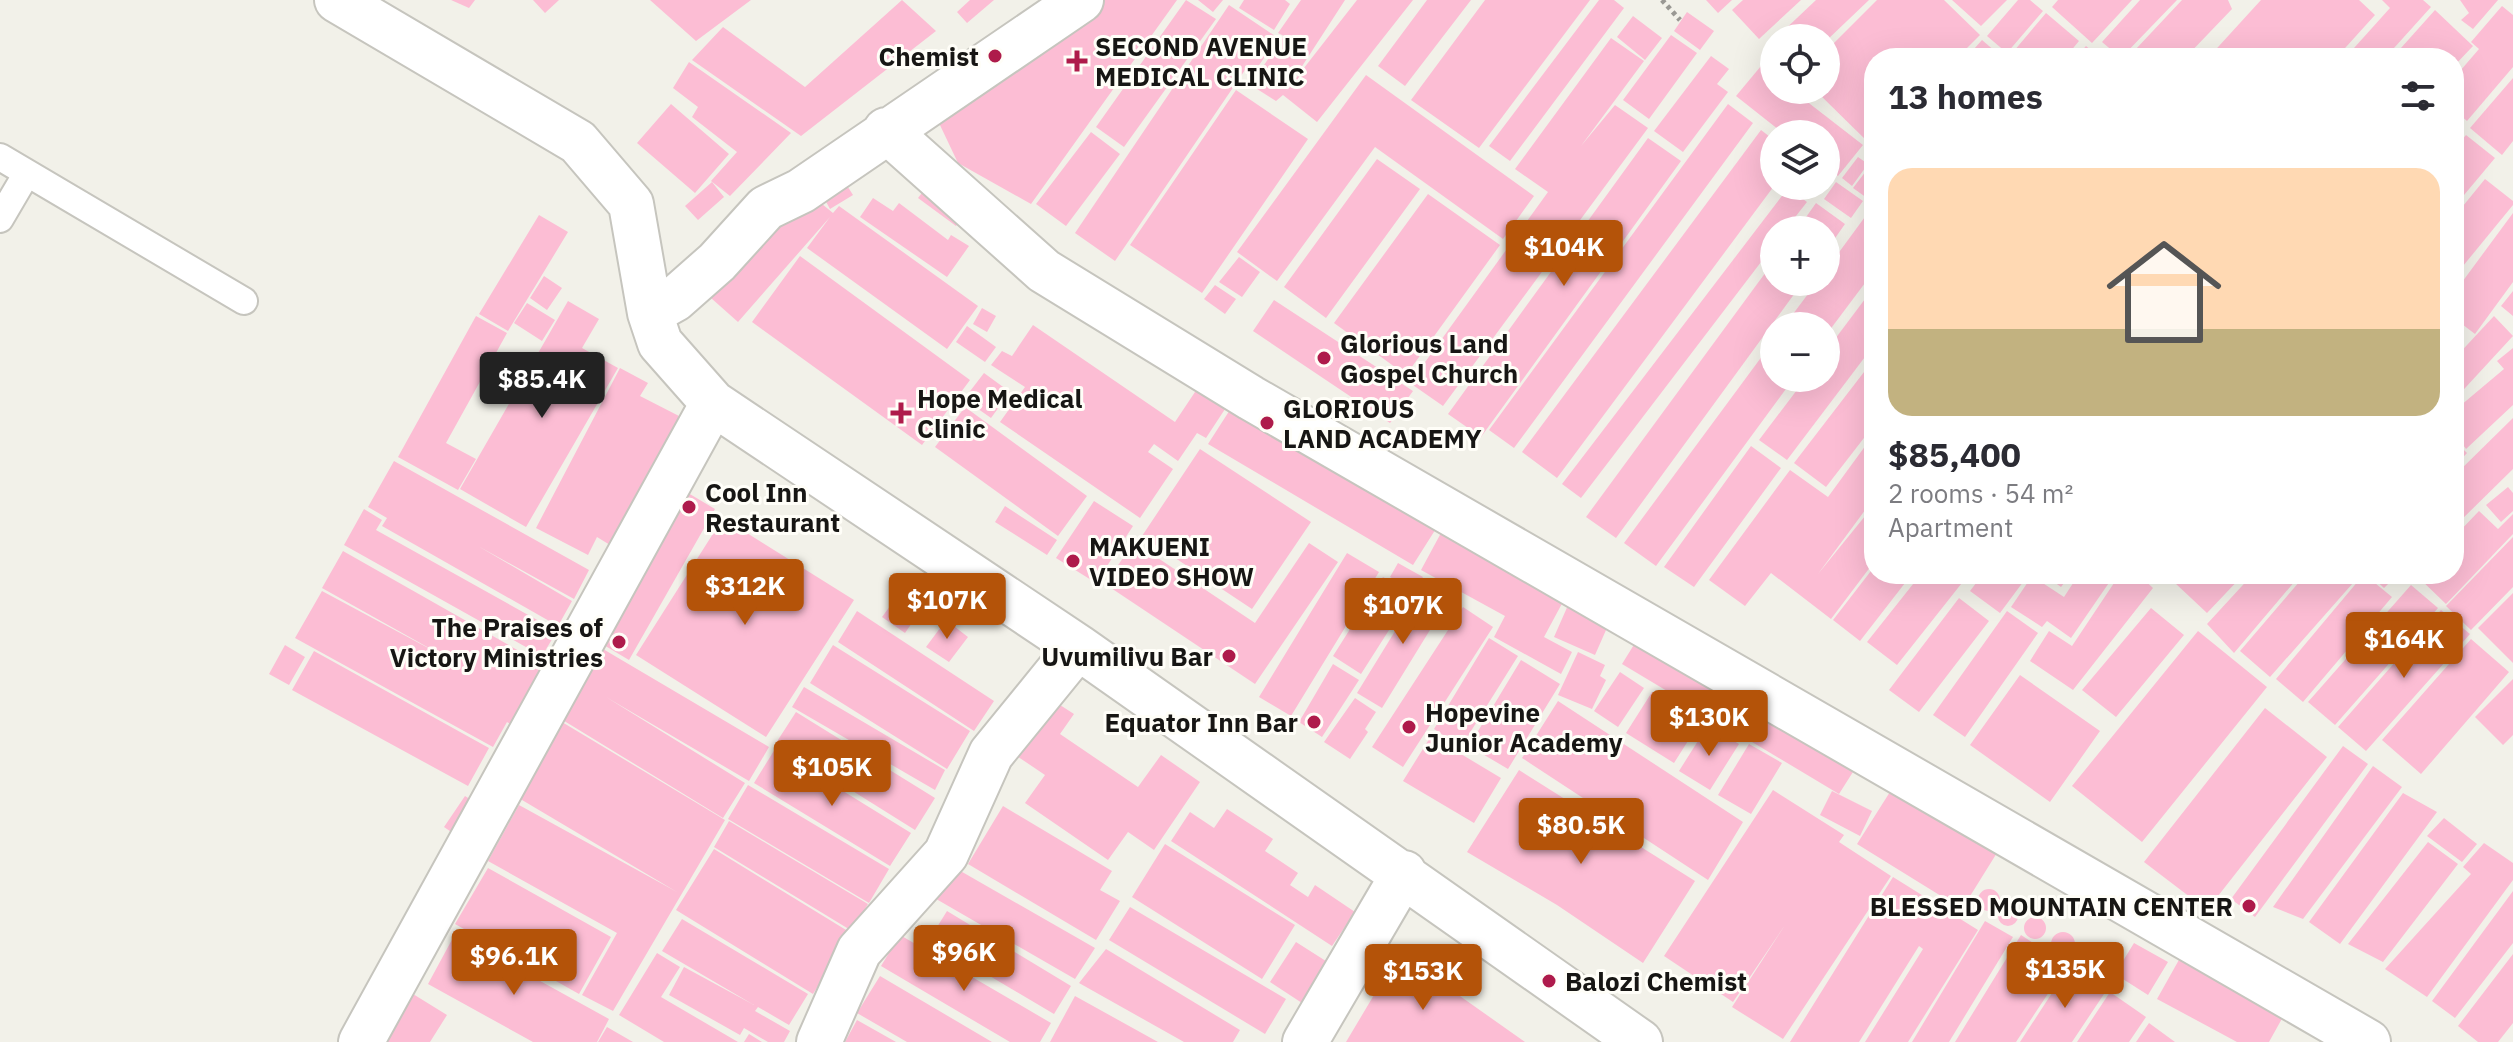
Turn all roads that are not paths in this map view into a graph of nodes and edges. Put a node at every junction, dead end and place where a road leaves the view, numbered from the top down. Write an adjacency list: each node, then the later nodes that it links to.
1 (337, 0): 8 (street)
2 (1081, 0): 3 (street)
3 (886, 130): 8 (street); 16 (street)
4 (0, 157): 5 (lane)
5 (27, 173): 6 (lane); 7 (lane)
6 (0, 219)
7 (244, 301)
8 (650, 313): 9 (street)
9 (713, 403): 10 (street); 12 (street)
10 (1078, 647): 11 (street); 13 (street)
11 (1404, 873): 14 (street); 15 (street)
12 (361, 1042)
13 (819, 1042)
14 (1305, 1042)
15 (1640, 1042)
16 (2368, 1042)

